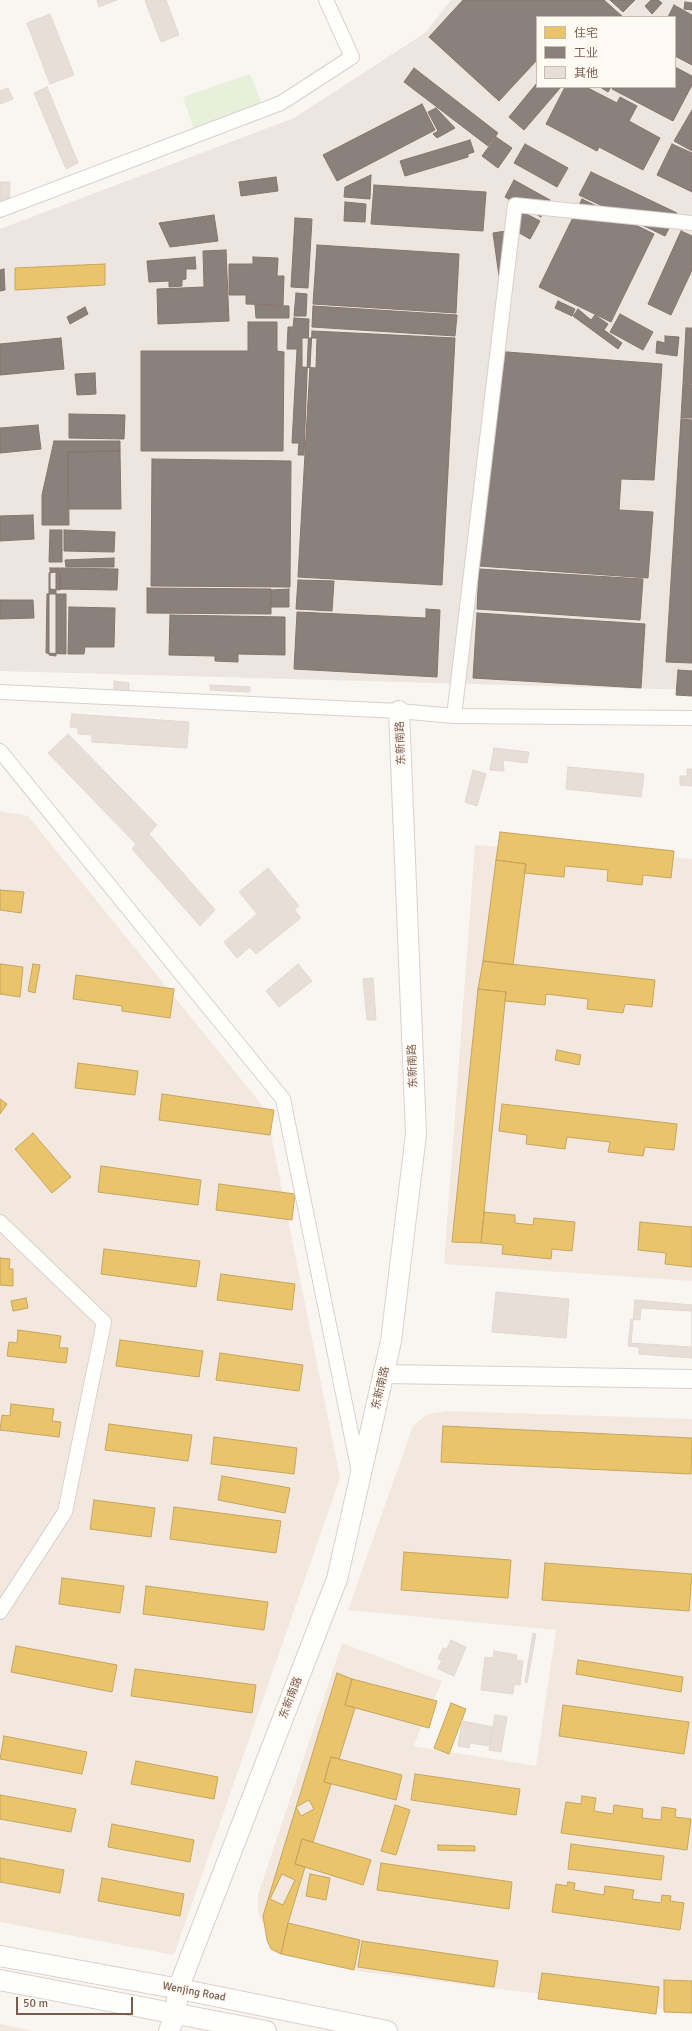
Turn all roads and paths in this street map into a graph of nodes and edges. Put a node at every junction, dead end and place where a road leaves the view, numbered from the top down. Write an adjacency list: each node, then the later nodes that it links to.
1 (326, 0): 2 (street)
2 (0, 210)
3 (692, 223): 6 (street)
4 (0, 692): 5 (street)
5 (400, 712): 6 (street); 10 (main road, 东新南路)
6 (454, 716): 7 (street)
7 (692, 718)
8 (0, 751): 12 (street)
9 (0, 1222): 13 (street)
10 (384, 1374): 11 (street); 12 (main road, 东新南路)
11 (692, 1379)
12 (360, 1479): 16 (main road, 东新南路)
13 (0, 1612)
14 (0, 1956): 16 (main road, Wenjing Road)
15 (0, 1980): 17 (main road)
16 (178, 1989): 17 (main road, 东新南路); 20 (main road, Wenjing Road)
17 (176, 2012): 18 (main road, 东新南路); 19 (main road)
18 (169, 2031)
19 (266, 2031)
20 (387, 2031)

